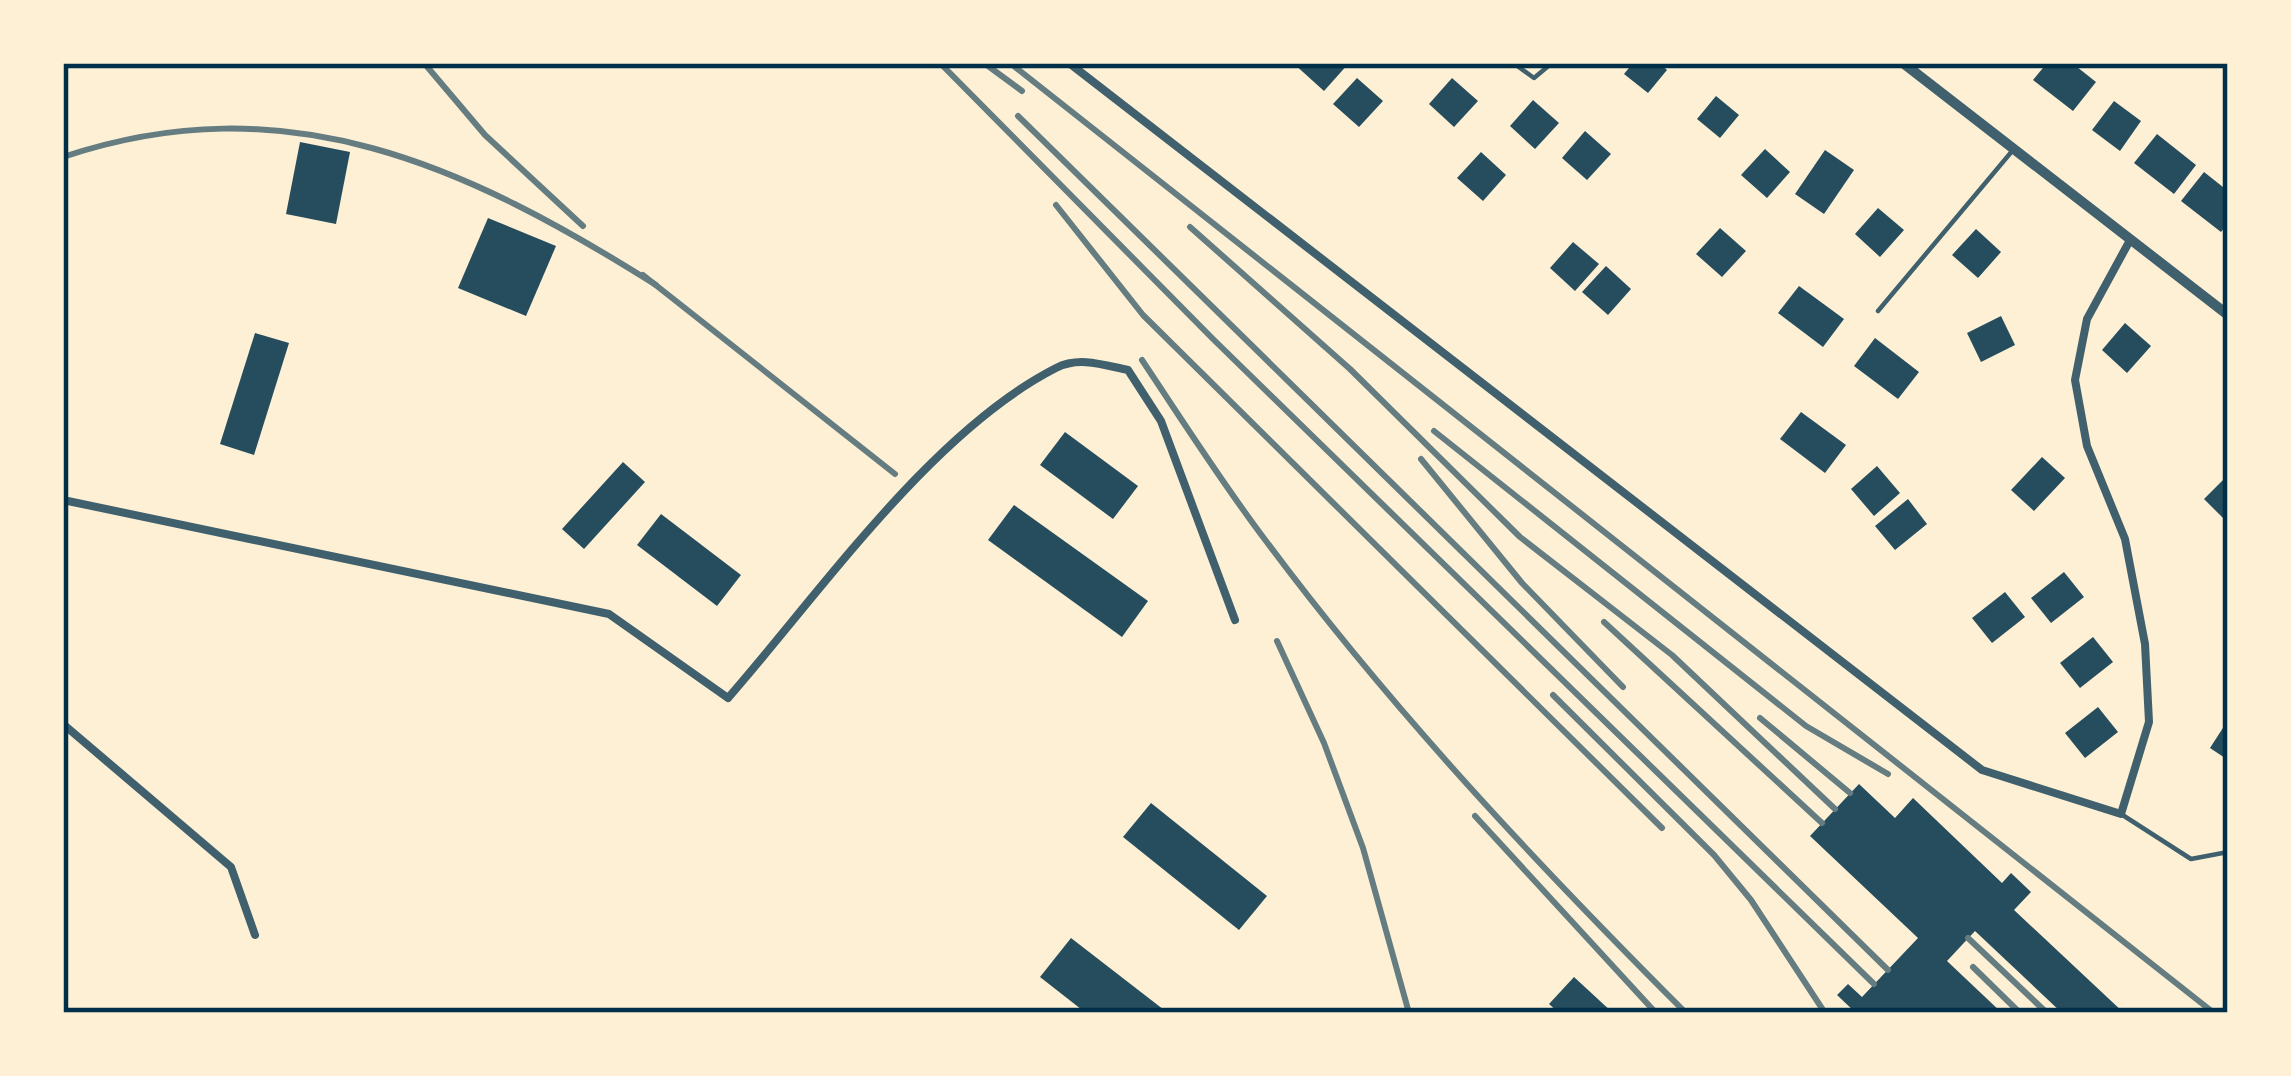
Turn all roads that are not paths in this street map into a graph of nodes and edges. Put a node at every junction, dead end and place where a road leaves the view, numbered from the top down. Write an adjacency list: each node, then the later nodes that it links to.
1 (1069, 63): 12 (street)
2 (1513, 63): 3 (lane)
3 (1552, 63)
4 (1903, 63): 5 (street)
5 (2013, 150): 6 (street); 7 (lane)
6 (2128, 242): 8 (street); 12 (street)
7 (1878, 311)
8 (2228, 315)
9 (63, 500): 10 (street)
10 (1235, 620)
11 (63, 724): 14 (street)
12 (2121, 814): 13 (lane)
13 (2228, 852)
14 (255, 935)

